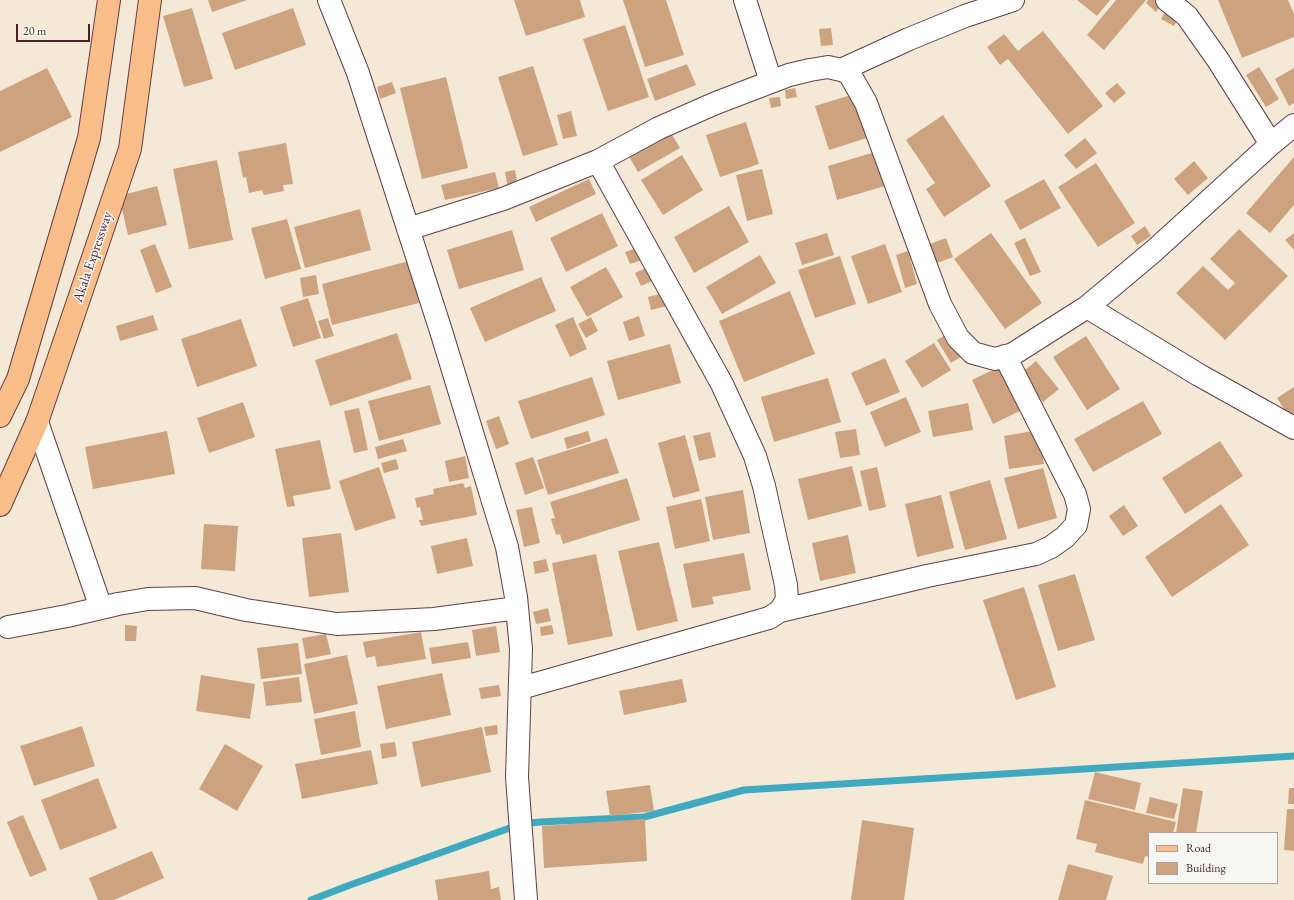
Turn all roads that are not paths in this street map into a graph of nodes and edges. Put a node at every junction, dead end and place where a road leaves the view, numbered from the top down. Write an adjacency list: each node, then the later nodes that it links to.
1 (109, 0): 15 (main road)
2 (150, 0): 16 (main road, Akala Expressway)
3 (329, 0): 12 (street)
4 (746, 0): 8 (street)
5 (1013, 0): 7 (street)
6 (1167, 0): 10 (street)
7 (841, 70): 8 (street); 14 (street)
8 (771, 82): 11 (street)
9 (1294, 125): 10 (street)
10 (1271, 144): 13 (street)
11 (598, 161): 12 (street); 21 (street)
12 (408, 229): 20 (street)
13 (1087, 308): 14 (street); 17 (street)
14 (1005, 356): 21 (street)
15 (0, 416)
16 (37, 422): 18 (main road, Akala Expressway); 19 (street)
17 (1294, 428)
18 (0, 505)
19 (101, 608): 20 (street); 22 (street)
20 (517, 608): 23 (street)
21 (780, 610): 23 (street)
22 (8, 627)
23 (521, 688): 24 (street)
24 (526, 900)

